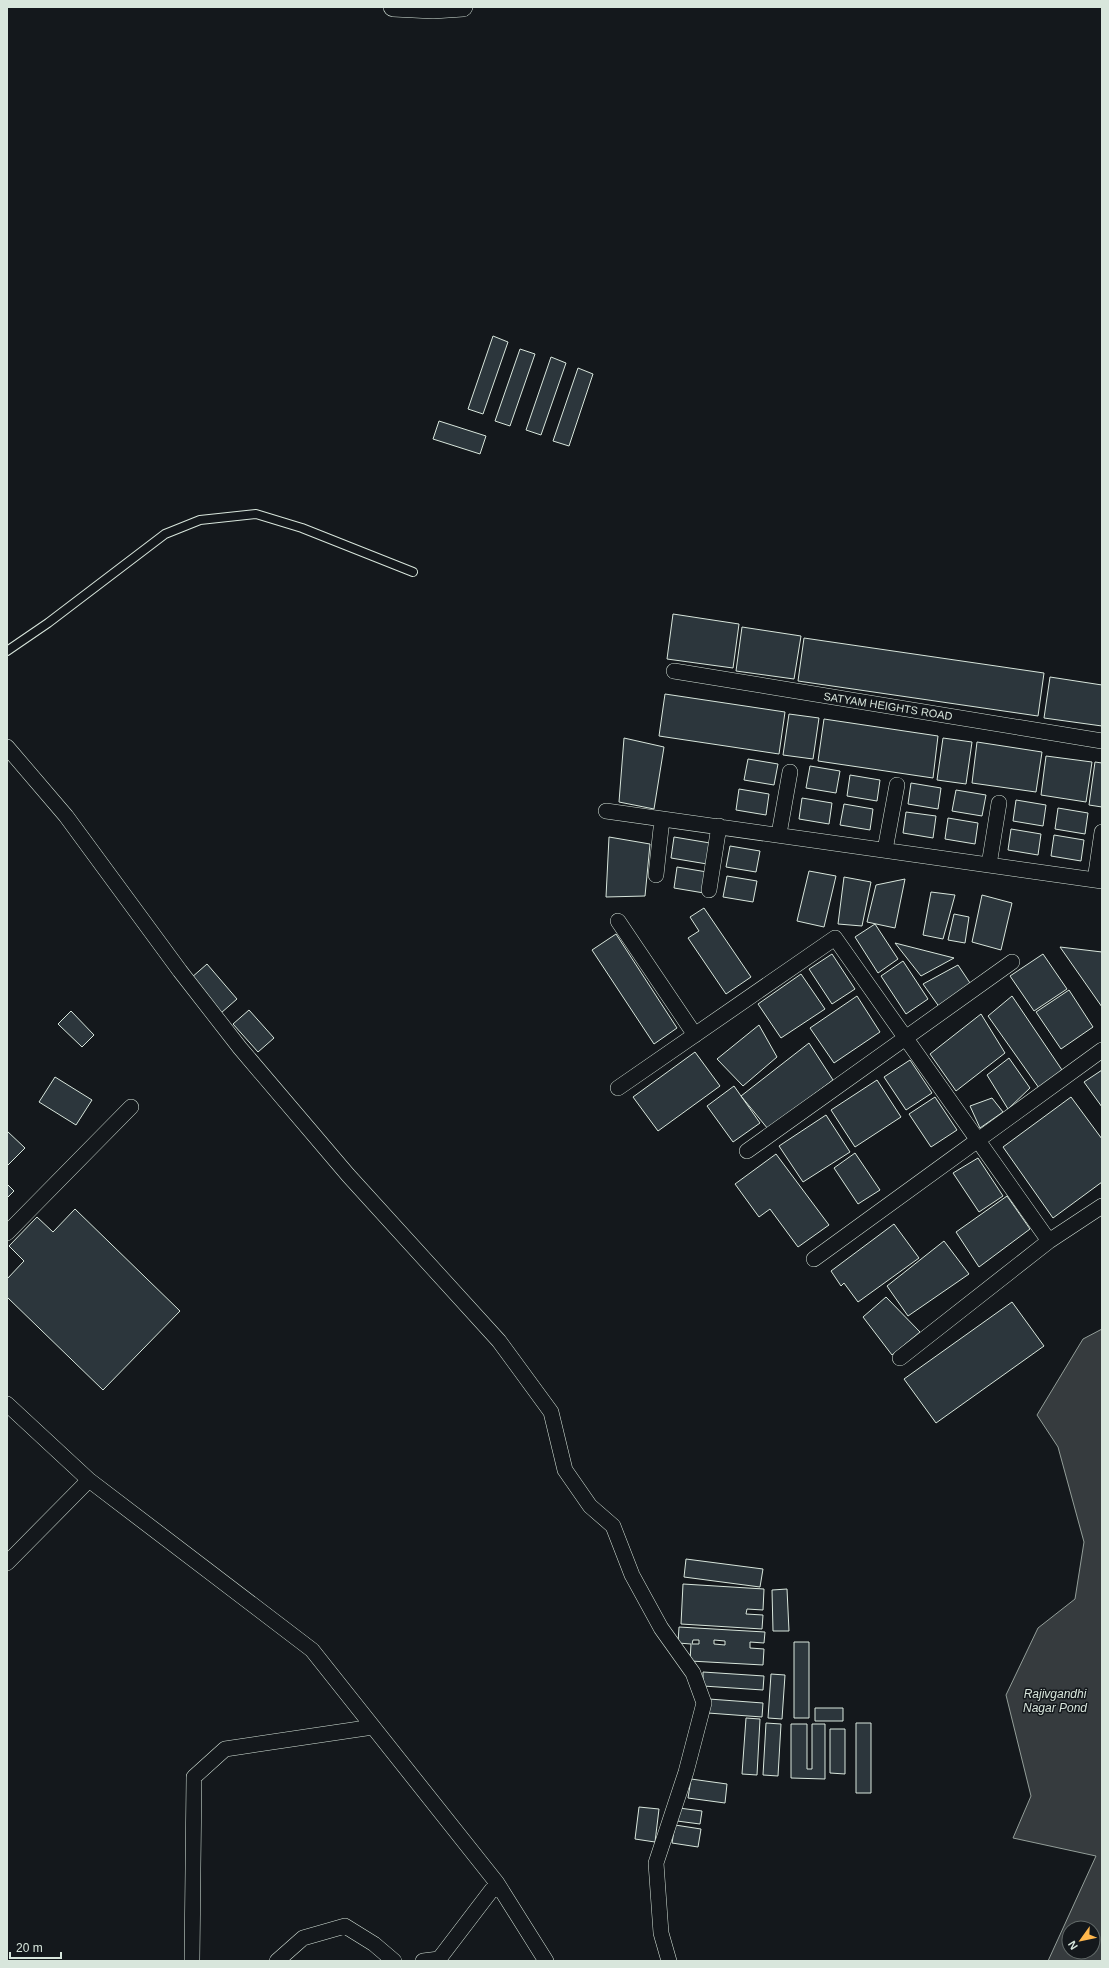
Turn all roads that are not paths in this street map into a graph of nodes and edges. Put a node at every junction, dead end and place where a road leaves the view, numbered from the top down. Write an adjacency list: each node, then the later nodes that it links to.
1 (393, 7): 2 (street)
2 (463, 7)
3 (413, 572): 4 (lane)
4 (7, 651)
5 (674, 671): 6 (street, SATYAM HEIGHTS ROAD)
6 (1102, 741)
7 (7, 747): 45 (street)
8 (790, 772): 15 (street)
9 (897, 785): 16 (street)
10 (999, 803): 17 (street)
11 (606, 811): 12 (street)
12 (662, 818): 13 (street); 18 (street)
13 (719, 826): 15 (street); 20 (street)
14 (1102, 832): 19 (street)
15 (779, 834): 16 (street)
16 (885, 850): 17 (street)
17 (989, 865): 19 (street)
18 (656, 875)
19 (1098, 881)
20 (709, 890)
21 (618, 921): 23 (street)
22 (1012, 962): 24 (street)
23 (695, 1035): 24 (street); 26 (street)
24 (906, 1038): 28 (street); 29 (street)
25 (1102, 1050): 28 (street)
26 (618, 1088)
27 (131, 1107): 31 (street)
28 (977, 1140): 32 (street); 33 (street)
29 (747, 1152)
30 (1102, 1206): 32 (street)
31 (7, 1232)
32 (1049, 1241): 34 (street)
33 (814, 1258)
34 (900, 1358)
35 (7, 1404): 36 (street)
36 (89, 1480): 37 (street); 38 (street)
37 (7, 1563)
38 (373, 1727): 39 (street); 40 (street)
39 (497, 1883): 43 (street); 44 (street)
40 (192, 1961)
41 (277, 1961): 42 (street)
42 (394, 1961)
43 (423, 1961)
44 (546, 1961)
45 (669, 1961)

